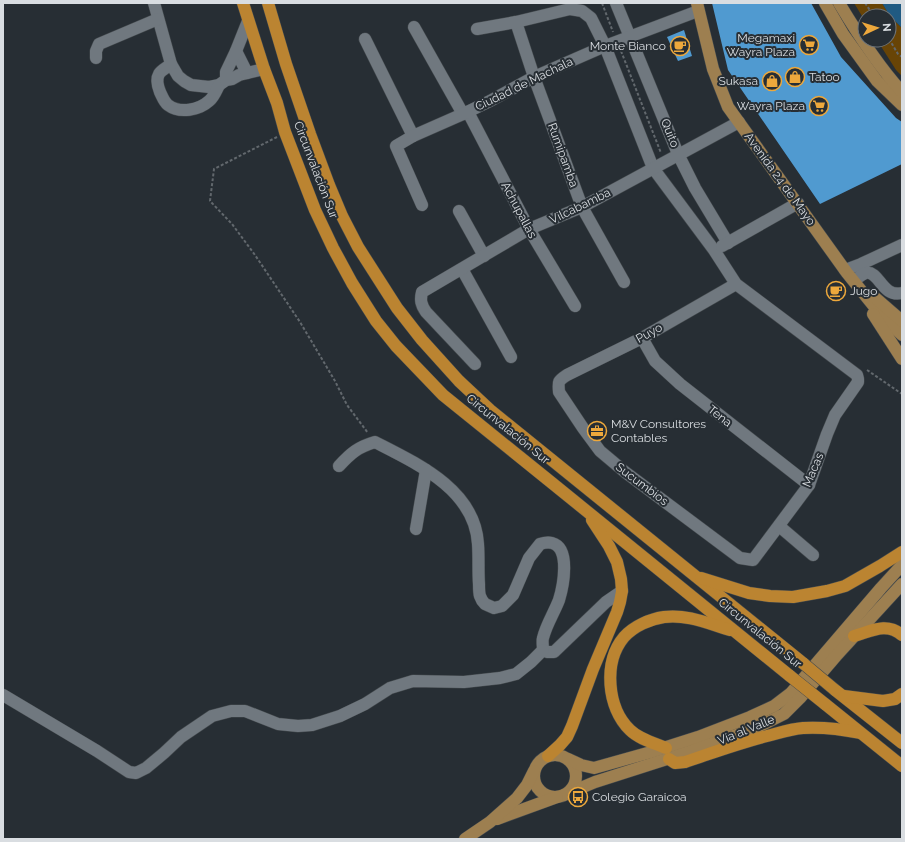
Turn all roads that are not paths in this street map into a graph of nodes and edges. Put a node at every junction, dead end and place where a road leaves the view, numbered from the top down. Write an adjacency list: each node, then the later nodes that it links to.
1 (154, 3): 8 (street)
2 (243, 3): 9 (highway, Circunvalación Sur)
3 (268, 3): 62 (highway, Circunvalación Sur)
4 (616, 3): 13 (street, Quito)
5 (825, 3): 24 (main road)
6 (839, 3): 23 (main road)
7 (697, 7): 13 (street, Ciudad de Machala); 26 (main road, Avenida 24 de Mayo)
8 (158, 19): 17 (street); 18 (street)
9 (248, 21): 16 (street); 19 (highway, Circunvalación Sur)
10 (516, 22): 12 (street); 15 (street); 21 (street, Rumipamba)
11 (414, 27): 25 (street, Achupallas)
12 (477, 29)
13 (630, 36): 15 (street, Ciudad de Machala); 28 (street, Quito)
14 (365, 39): 27 (street)
15 (605, 46): 21 (street, Ciudad de Machala); 29 (street)
16 (236, 51): 20 (street); 22 (street)
17 (96, 58)
18 (171, 64): 22 (street); 22 (street)
19 (264, 69): 20 (street); 55 (highway, Circunvalación Sur)
20 (247, 73): 22 (street)
21 (534, 77): 25 (street, Ciudad de Machala); 32 (street, Rumipamba)
22 (222, 83)
23 (902, 92)
24 (902, 105)
25 (466, 113): 27 (street, Ciudad de Machala); 34 (street, Achupallas)
26 (738, 122): 28 (street, Vilcabamba); 30 (main road, Avenida 24 de Mayo)
27 (413, 136): 31 (street, Ciudad de Machala)
28 (678, 154): 29 (street, Vilcabamba); 35 (street, Quito)
29 (652, 168): 32 (street, Vilcabamba); 37 (street)
30 (798, 203): 35 (street); 40 (main road, Avenida 24 de Mayo)
31 (422, 205)
32 (582, 207): 34 (street, Vilcabamba); 41 (street, Rumipamba)
33 (459, 211): 38 (street)
34 (529, 229): 38 (street, Vilcabamba); 44 (street, Achupallas)
35 (728, 243): 37 (street)
36 (902, 245): 40 (street)
37 (714, 250): 42 (street)
38 (484, 256): 39 (street, Vilcabamba)
39 (462, 269): 48 (street); 50 (street, Vilcabamba)
40 (849, 274): 43 (street); 45 (main road); 46 (main road, Avenida 24 de Mayo); 49 (main road)
41 (624, 282)
42 (736, 284): 47 (street, Puyo); 54 (street, Macas)
43 (902, 293)
44 (575, 306)
45 (902, 322)
46 (902, 335)
47 (642, 338): 51 (street, Puyo); 54 (street, Tena)
48 (511, 357)
49 (902, 359)
50 (475, 364)
51 (559, 380): 60 (street, Sucumbios)
52 (339, 466): 53 (street)
53 (426, 470): 57 (street); 68 (street)
54 (809, 485): 56 (street, Macas)
55 (586, 510): 64 (highway); 65 (highway, Circunvalación Sur)
56 (779, 526): 59 (street); 60 (street, Macas)
57 (416, 530)
58 (902, 552): 62 (highway)
59 (813, 555)
60 (753, 560)
61 (902, 565): 74 (main road, Vía al Valle)
62 (694, 576): 69 (highway, Circunvalación Sur, bridge)
63 (902, 584): 67 (main road, Vía al Valle)
64 (622, 591): 68 (street); 75 (highway)
65 (737, 632): 72 (highway, Circunvalación Sur, bridge); 74 (highway)
66 (902, 635): 67 (highway)
67 (854, 636): 74 (main road, Vía al Valle)
68 (544, 650): 71 (street)
69 (839, 693): 70 (highway); 73 (highway, Circunvalación Sur)
70 (902, 694)
71 (3, 695)
72 (860, 733): 74 (highway); 77 (highway, Circunvalación Sur)
73 (902, 743)
74 (667, 753): 76 (main road, Vía al Valle); 79 (main road, Vía al Valle)
75 (548, 756): 76 (main road); 78 (main road)
76 (568, 759): 79 (main road)
77 (902, 766)
78 (536, 767): 79 (main road); 80 (main road)
79 (561, 796): 80 (main road, Vía al Valle)
80 (490, 822): 81 (main road)
81 (465, 839)

